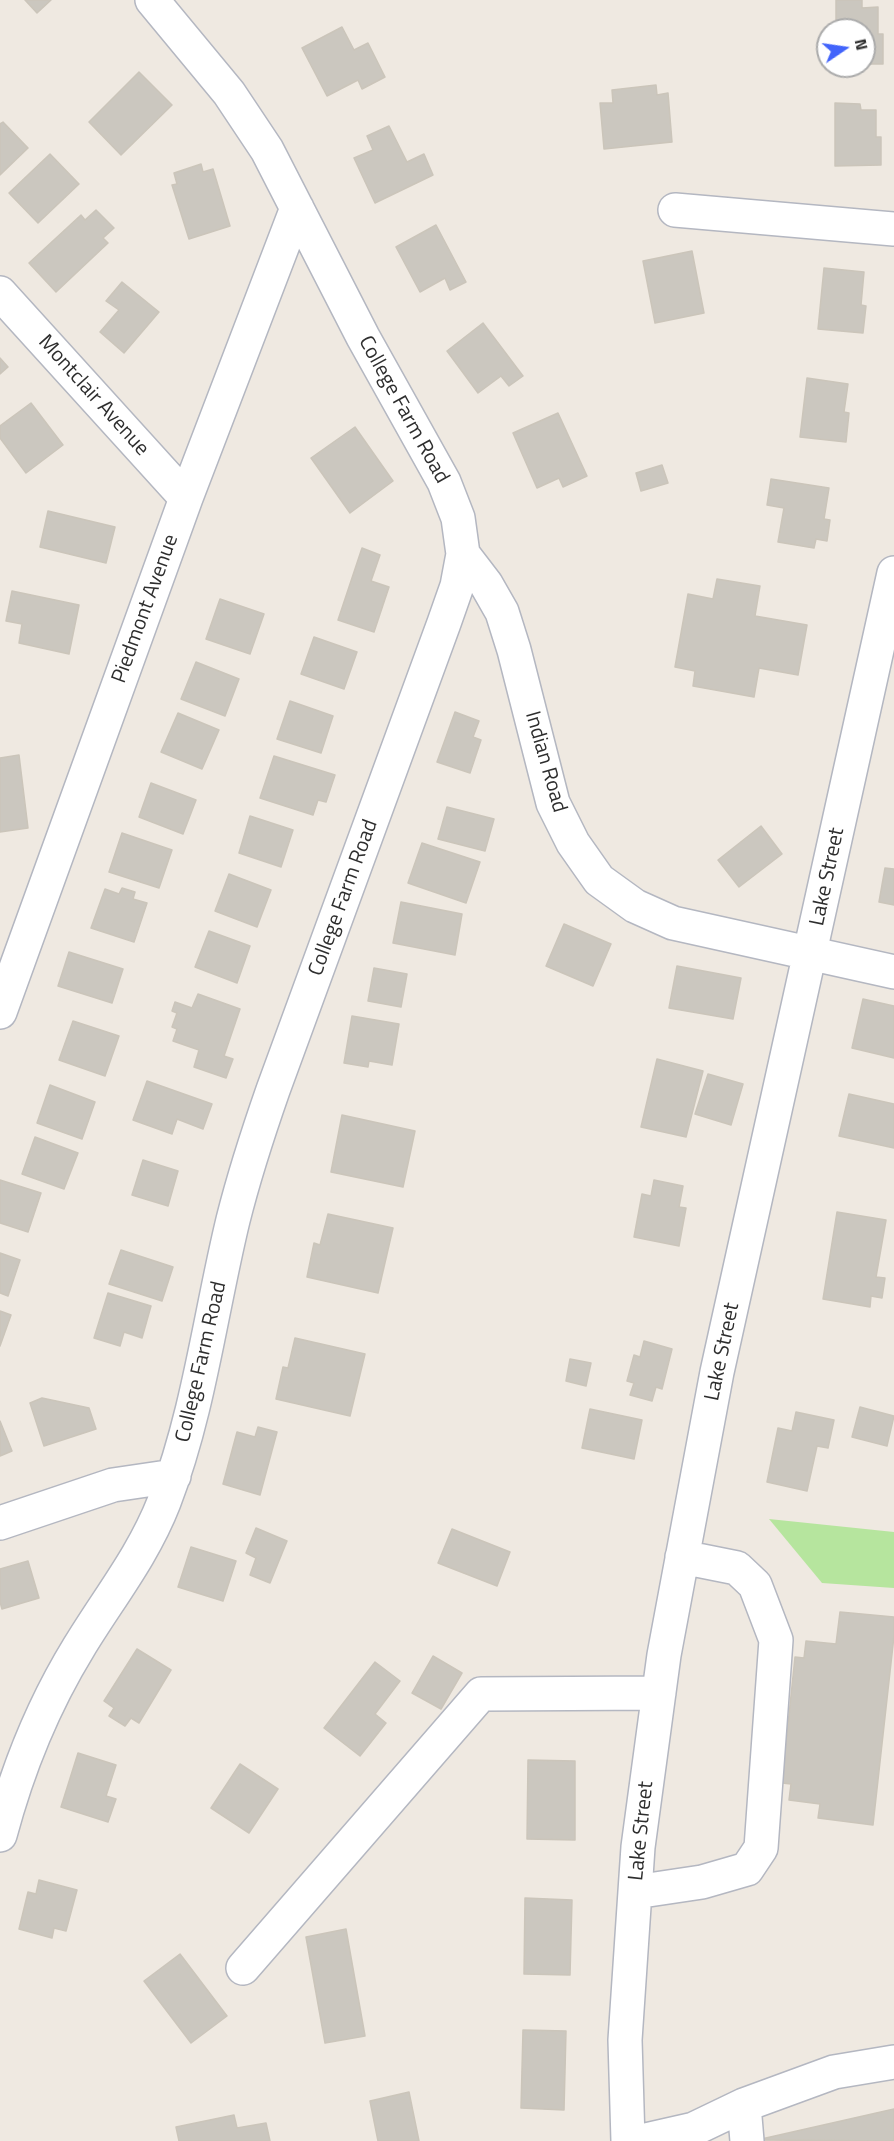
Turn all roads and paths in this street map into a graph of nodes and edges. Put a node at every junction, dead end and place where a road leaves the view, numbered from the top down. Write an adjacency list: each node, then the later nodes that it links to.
1 (152, 0): 2 (street, College Farm Road)
2 (297, 208): 6 (street, Piedmont Avenue); 7 (street, College Farm Road)
3 (675, 210): 4 (street)
4 (894, 229)
5 (0, 293): 6 (street, Montclair Avenue)
6 (186, 498): 10 (street, Piedmont Avenue)
7 (463, 554): 9 (street, Indian Road); 13 (street, College Farm Road)
8 (894, 573): 9 (street, Lake Street)
9 (811, 955): 11 (street, Indian Road); 15 (street, Lake Street)
10 (6, 968): 12 (street, Piedmont Avenue)
11 (894, 972)
12 (0, 1012)
13 (174, 1476): 14 (street); 17 (street, College Farm Road)
14 (0, 1523)
15 (682, 1557): 16 (street, Lake Street); 18 (street)
16 (659, 1693): 18 (street, Lake Street); 19 (street)
17 (1, 1824)
18 (635, 1892): 23 (street, Lake Street)
19 (243, 1968)
20 (894, 2062): 21 (street)
21 (744, 2105): 22 (street); 25 (street)
22 (695, 2135): 24 (street)
23 (628, 2141)
24 (641, 2141)
25 (747, 2141)

